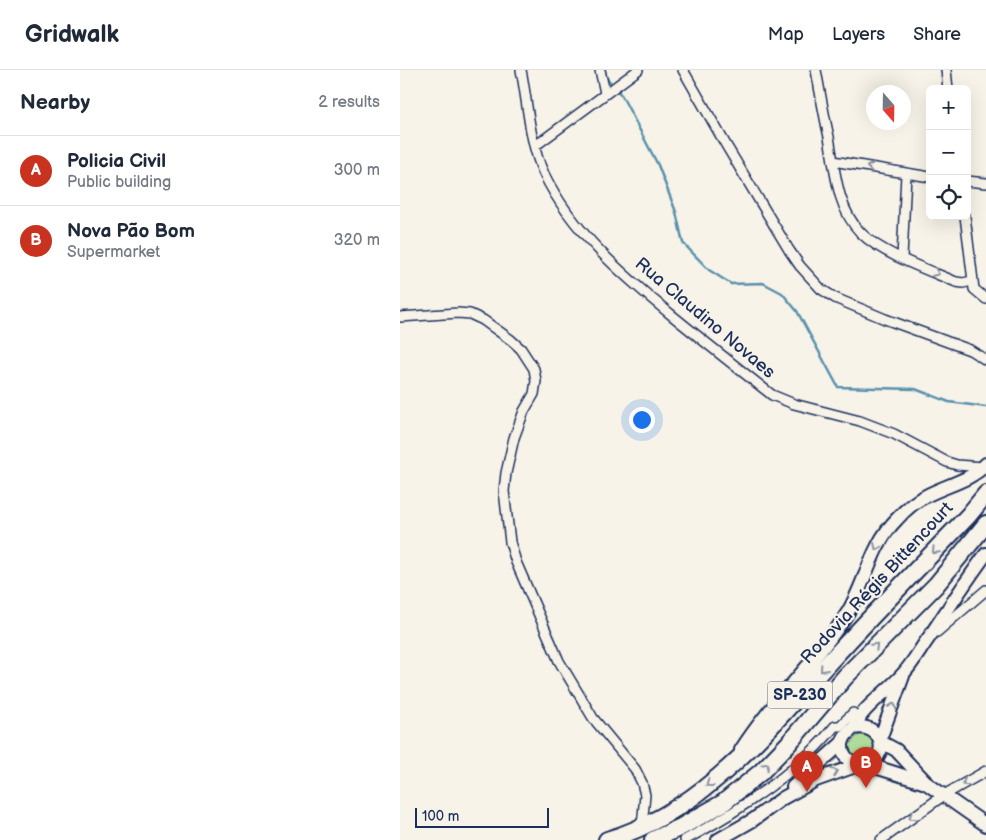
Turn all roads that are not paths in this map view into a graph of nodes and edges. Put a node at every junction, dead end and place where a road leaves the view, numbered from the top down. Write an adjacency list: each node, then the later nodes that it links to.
1 (521, 70): 9 (street, Rua Claudino Novaes)
2 (600, 70): 8 (street)
3 (638, 70): 8 (street)
4 (683, 70): 20 (street)
5 (816, 70): 10 (street)
6 (946, 70): 7 (street)
7 (948, 85)
8 (608, 91): 9 (street)
9 (535, 146): 21 (street, Rua Claudino Novaes)
10 (833, 161): 11 (street, one-way to 10); 16 (street)
11 (906, 174): 12 (street); 16 (street)
12 (926, 176)
13 (971, 181): 14 (street)
14 (986, 183)
15 (965, 220): 17 (street)
16 (902, 258): 17 (street, one-way to 17)
17 (972, 281): 18 (street)
18 (986, 299)
19 (400, 317): 39 (street)
20 (986, 360)
21 (985, 467): 33 (street, one-way to 33)
22 (986, 494): 33 (highway, Rodovia Régis Bittencourt / SP-230, one-way to 33)
23 (984, 526): 41 (highway, SP-230, one-way to 23)
24 (986, 554): 26 (street)
25 (986, 590): 26 (street)
26 (927, 640): 27 (street)
27 (904, 673): 29 (street); 30 (street, one-way to 27)
28 (853, 713): 42 (street)
29 (853, 728): 30 (street); 31 (street)
30 (880, 741): 32 (street); 35 (street)
31 (842, 743): 32 (street); 37 (street)
32 (862, 764): 35 (street); 37 (street, one-way to 32)
33 (730, 767): 39 (highway, Rodovia Régis Bittencourt / SP-230, one-way to 39)
34 (986, 772): 36 (street, one-way to 36)
35 (926, 783): 36 (street)
36 (944, 795): 38 (street); 44 (street, one-way to 44)
37 (783, 798): 43 (street)
38 (986, 825)
39 (642, 826): 40 (highway, Rodovia Régis Bittencourt / SP-230)
40 (607, 840)
41 (653, 840)
42 (685, 840)
43 (718, 840)
44 (881, 840)

